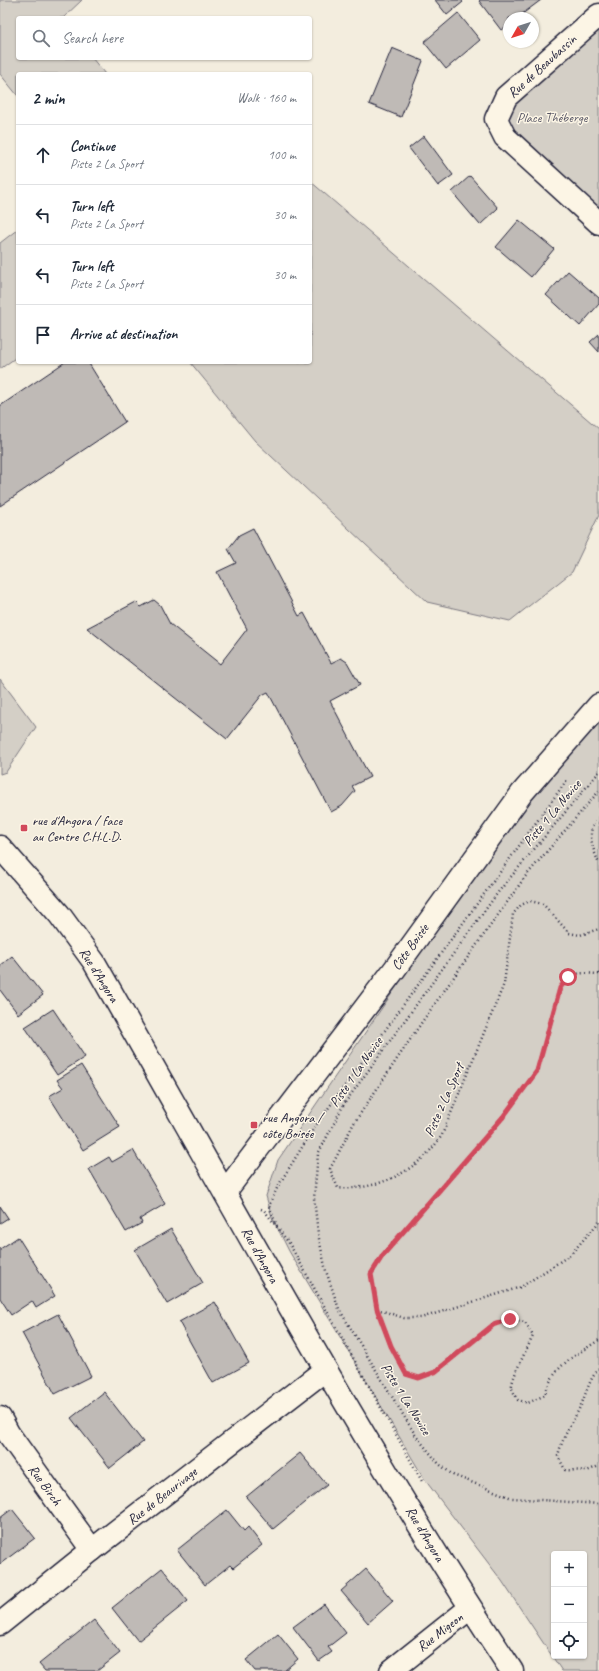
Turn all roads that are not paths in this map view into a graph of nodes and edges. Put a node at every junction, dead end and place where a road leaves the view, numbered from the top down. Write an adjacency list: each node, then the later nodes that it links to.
1 (599, 16): 2 (street, Rue de Beaubassin)
2 (599, 223)
3 (599, 705): 5 (street, Côte Boisée)
4 (0, 847): 5 (street, Rue d'Angora)
5 (225, 1192): 6 (street, Rue d'Angora)
6 (325, 1370): 8 (street, Rue de Beaurivage); 9 (street, Rue d'Angora)
7 (0, 1418): 8 (street, Rue Birch)
8 (92, 1550): 10 (street, Rue de Beaurivage)
9 (470, 1608): 11 (street, Rue Migeon); 12 (street, Rue d'Angora)
10 (0, 1624)
11 (391, 1671)
12 (512, 1671)

